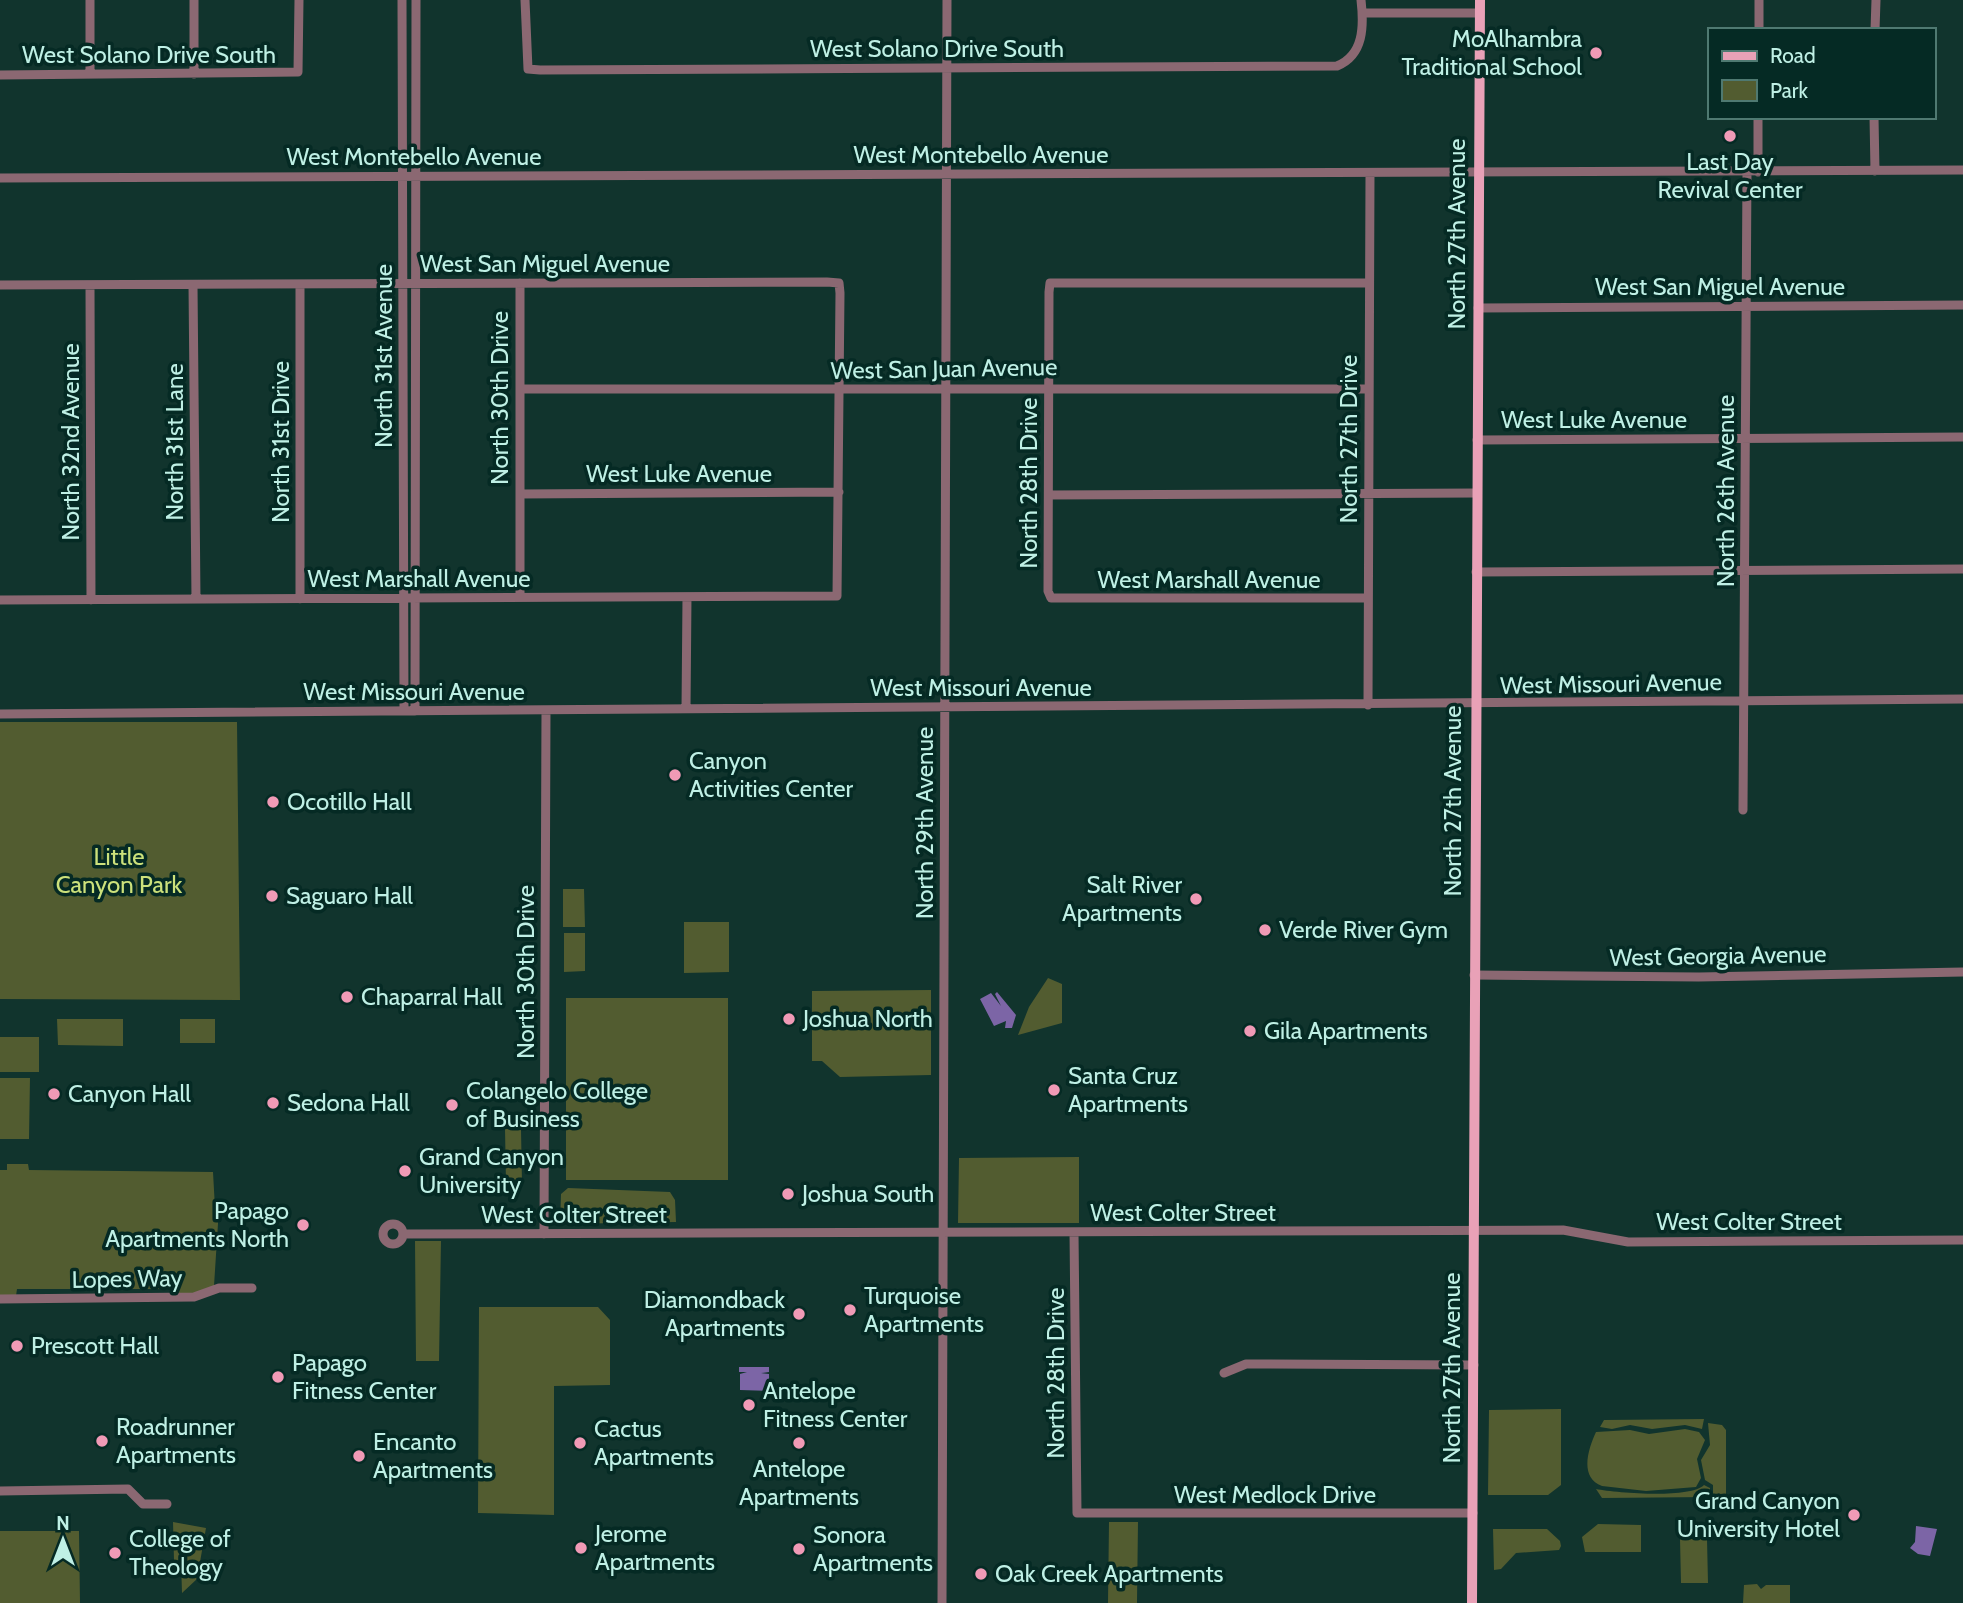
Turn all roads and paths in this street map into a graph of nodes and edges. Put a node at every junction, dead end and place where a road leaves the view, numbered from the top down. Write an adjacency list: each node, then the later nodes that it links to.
1 (90, 0): 19 (street)
2 (194, 0): 17 (street)
3 (299, 0): 17 (street, West Solano Drive South)
4 (402, 0): 28 (street, North 31st Avenue)
5 (415, 0): 29 (street, North 31st Avenue)
6 (525, 0): 16 (street, West Solano Drive South)
7 (947, 0): 16 (street, North 29th Avenue)
8 (1361, 0): 12 (street)
9 (1480, 0): 13 (main road, North 27th Avenue)
10 (1759, 0): 14 (street)
11 (1876, 0): 15 (street)
12 (1362, 13): 13 (street); 16 (street, West Solano Drive South)
13 (1480, 13): 27 (main road, North 27th Avenue)
14 (1759, 28)
15 (1875, 28)
16 (947, 68): 25 (street, North 29th Avenue)
17 (194, 74): 19 (street, West Solano Drive South)
18 (0, 75): 19 (street, West Solano Drive South)
19 (90, 75)
20 (1758, 119): 24 (street, North 26th Avenue)
21 (1874, 119): 23 (street)
22 (1963, 170): 23 (street, West Montebello Avenue)
23 (1875, 171): 24 (street, West Montebello Avenue)
24 (1753, 172): 27 (street, West Montebello Avenue); 40 (street, North 26th Avenue)
25 (945, 174): 26 (street, West Montebello Avenue); 29 (street, West Montebello Avenue); 44 (street, North 29th Avenue)
26 (1370, 174): 27 (street, West Montebello Avenue); 34 (street, North 27th Drive)
27 (1478, 174): 41 (main road, North 27th Avenue)
28 (403, 177): 29 (street, West Montebello Avenue); 30 (street, West Montebello Avenue); 31 (street, North 31st Avenue)
29 (415, 177): 32 (street, North 31st Avenue)
30 (0, 178)
31 (403, 284): 32 (street, West San Miguel Avenue); 38 (street, West San Miguel Avenue); 47 (street, North 31st Avenue)
32 (416, 284): 33 (street, West San Miguel Avenue); 48 (street, North 31st Avenue)
33 (520, 284): 43 (street, North 30th Drive); 46 (street, West San Miguel Avenue)
34 (1369, 284): 42 (street, North 28th Drive); 45 (street, North 27th Drive)
35 (0, 285): 36 (street, West San Miguel Avenue)
36 (90, 285): 37 (street, West San Miguel Avenue); 69 (street, North 32nd Avenue)
37 (193, 285): 38 (street, West San Miguel Avenue); 66 (street, North 31st Lane)
38 (300, 285): 67 (street, North 31st Drive)
39 (1963, 305): 40 (street, West San Miguel Avenue)
40 (1746, 307): 41 (street, West San Miguel Avenue); 50 (street, North 26th Avenue)
41 (1478, 308): 51 (main road, North 27th Avenue)
42 (1048, 387): 44 (street, West San Juan Avenue); 45 (street, West San Juan Avenue); 56 (street, North 28th Drive)
43 (520, 389): 46 (street, West San Juan Avenue); 55 (street, North 30th Drive)
44 (945, 389): 46 (street, West San Juan Avenue); 74 (street, North 29th Avenue)
45 (1369, 389): 53 (street, North 27th Drive)
46 (839, 390): 52 (street)
47 (403, 433): 48 (street); 62 (street, North 31st Avenue)
48 (415, 433): 63 (street, North 31st Avenue)
49 (1963, 437): 50 (street, West Luke Avenue)
50 (1746, 438): 51 (street, West Luke Avenue); 58 (street, North 26th Avenue)
51 (1477, 440): 54 (main road, North 27th Avenue)
52 (839, 492): 55 (street, West Luke Avenue); 61 (street, West Marshall Avenue)
53 (1368, 493): 54 (street); 56 (street); 65 (street, North 27th Drive)
54 (1477, 493): 59 (main road, North 27th Avenue)
55 (520, 494): 60 (street, North 30th Drive)
56 (1048, 495): 64 (street, North 28th Drive)
57 (1963, 569): 58 (street)
58 (1745, 570): 59 (street); 71 (street, North 26th Avenue)
59 (1476, 572): 72 (main road, North 27th Avenue)
60 (520, 597): 61 (street, West Marshall Avenue); 63 (street, West Marshall Avenue)
61 (687, 597): 75 (street)
62 (403, 598): 63 (street, West Marshall Avenue); 67 (street, West Marshall Avenue); 77 (street, North 31st Avenue)
63 (415, 598): 78 (street, North 31st Avenue)
64 (1051, 598): 65 (street, West Marshall Avenue)
65 (1368, 598): 73 (street, North 27th Drive)
66 (196, 599): 67 (street, West Marshall Avenue); 69 (street, West Marshall Avenue)
67 (300, 599)
68 (0, 600): 69 (street, West Marshall Avenue)
69 (91, 600)
70 (1963, 699): 71 (street, West Missouri Avenue)
71 (1744, 702): 72 (street, West Missouri Avenue); 80 (street, North 26th Avenue)
72 (1475, 704): 73 (street, West Missouri Avenue); 82 (main road, North 27th Avenue)
73 (1368, 705): 74 (street, West Missouri Avenue)
74 (943, 708): 75 (street, West Missouri Avenue); 85 (street, North 29th Avenue)
75 (686, 709): 76 (street, West Missouri Avenue)
76 (546, 710): 78 (street, West Missouri Avenue); 87 (street, North 30th Drive)
77 (404, 711): 78 (street, West Missouri Avenue); 79 (street, West Missouri Avenue)
78 (415, 711)
79 (0, 714)
80 (1744, 810)
81 (1963, 972): 82 (street, West Georgia Avenue)
82 (1474, 975): 83 (main road, North 27th Avenue)
83 (1473, 1231): 84 (street, West Colter Street); 88 (street, West Colter Street); 91 (main road, North 27th Avenue)
84 (1074, 1232): 85 (street, West Colter Street); 95 (street, North 28th Drive)
85 (943, 1233): 87 (street, West Colter Street); 97 (street, North 29th Avenue)
86 (403, 1234): 87 (street, West Colter Street)
87 (544, 1234)
88 (1963, 1240)
89 (252, 1288): 90 (street, Lopes Way)
90 (0, 1299)
91 (1474, 1365): 92 (street); 96 (main road, North 27th Avenue)
92 (1224, 1373)
93 (0, 1491): 94 (street)
94 (167, 1504)
95 (1077, 1513): 96 (street, West Medlock Drive)
96 (1473, 1513): 98 (main road, North 27th Avenue)
97 (942, 1603)
98 (1472, 1603)

